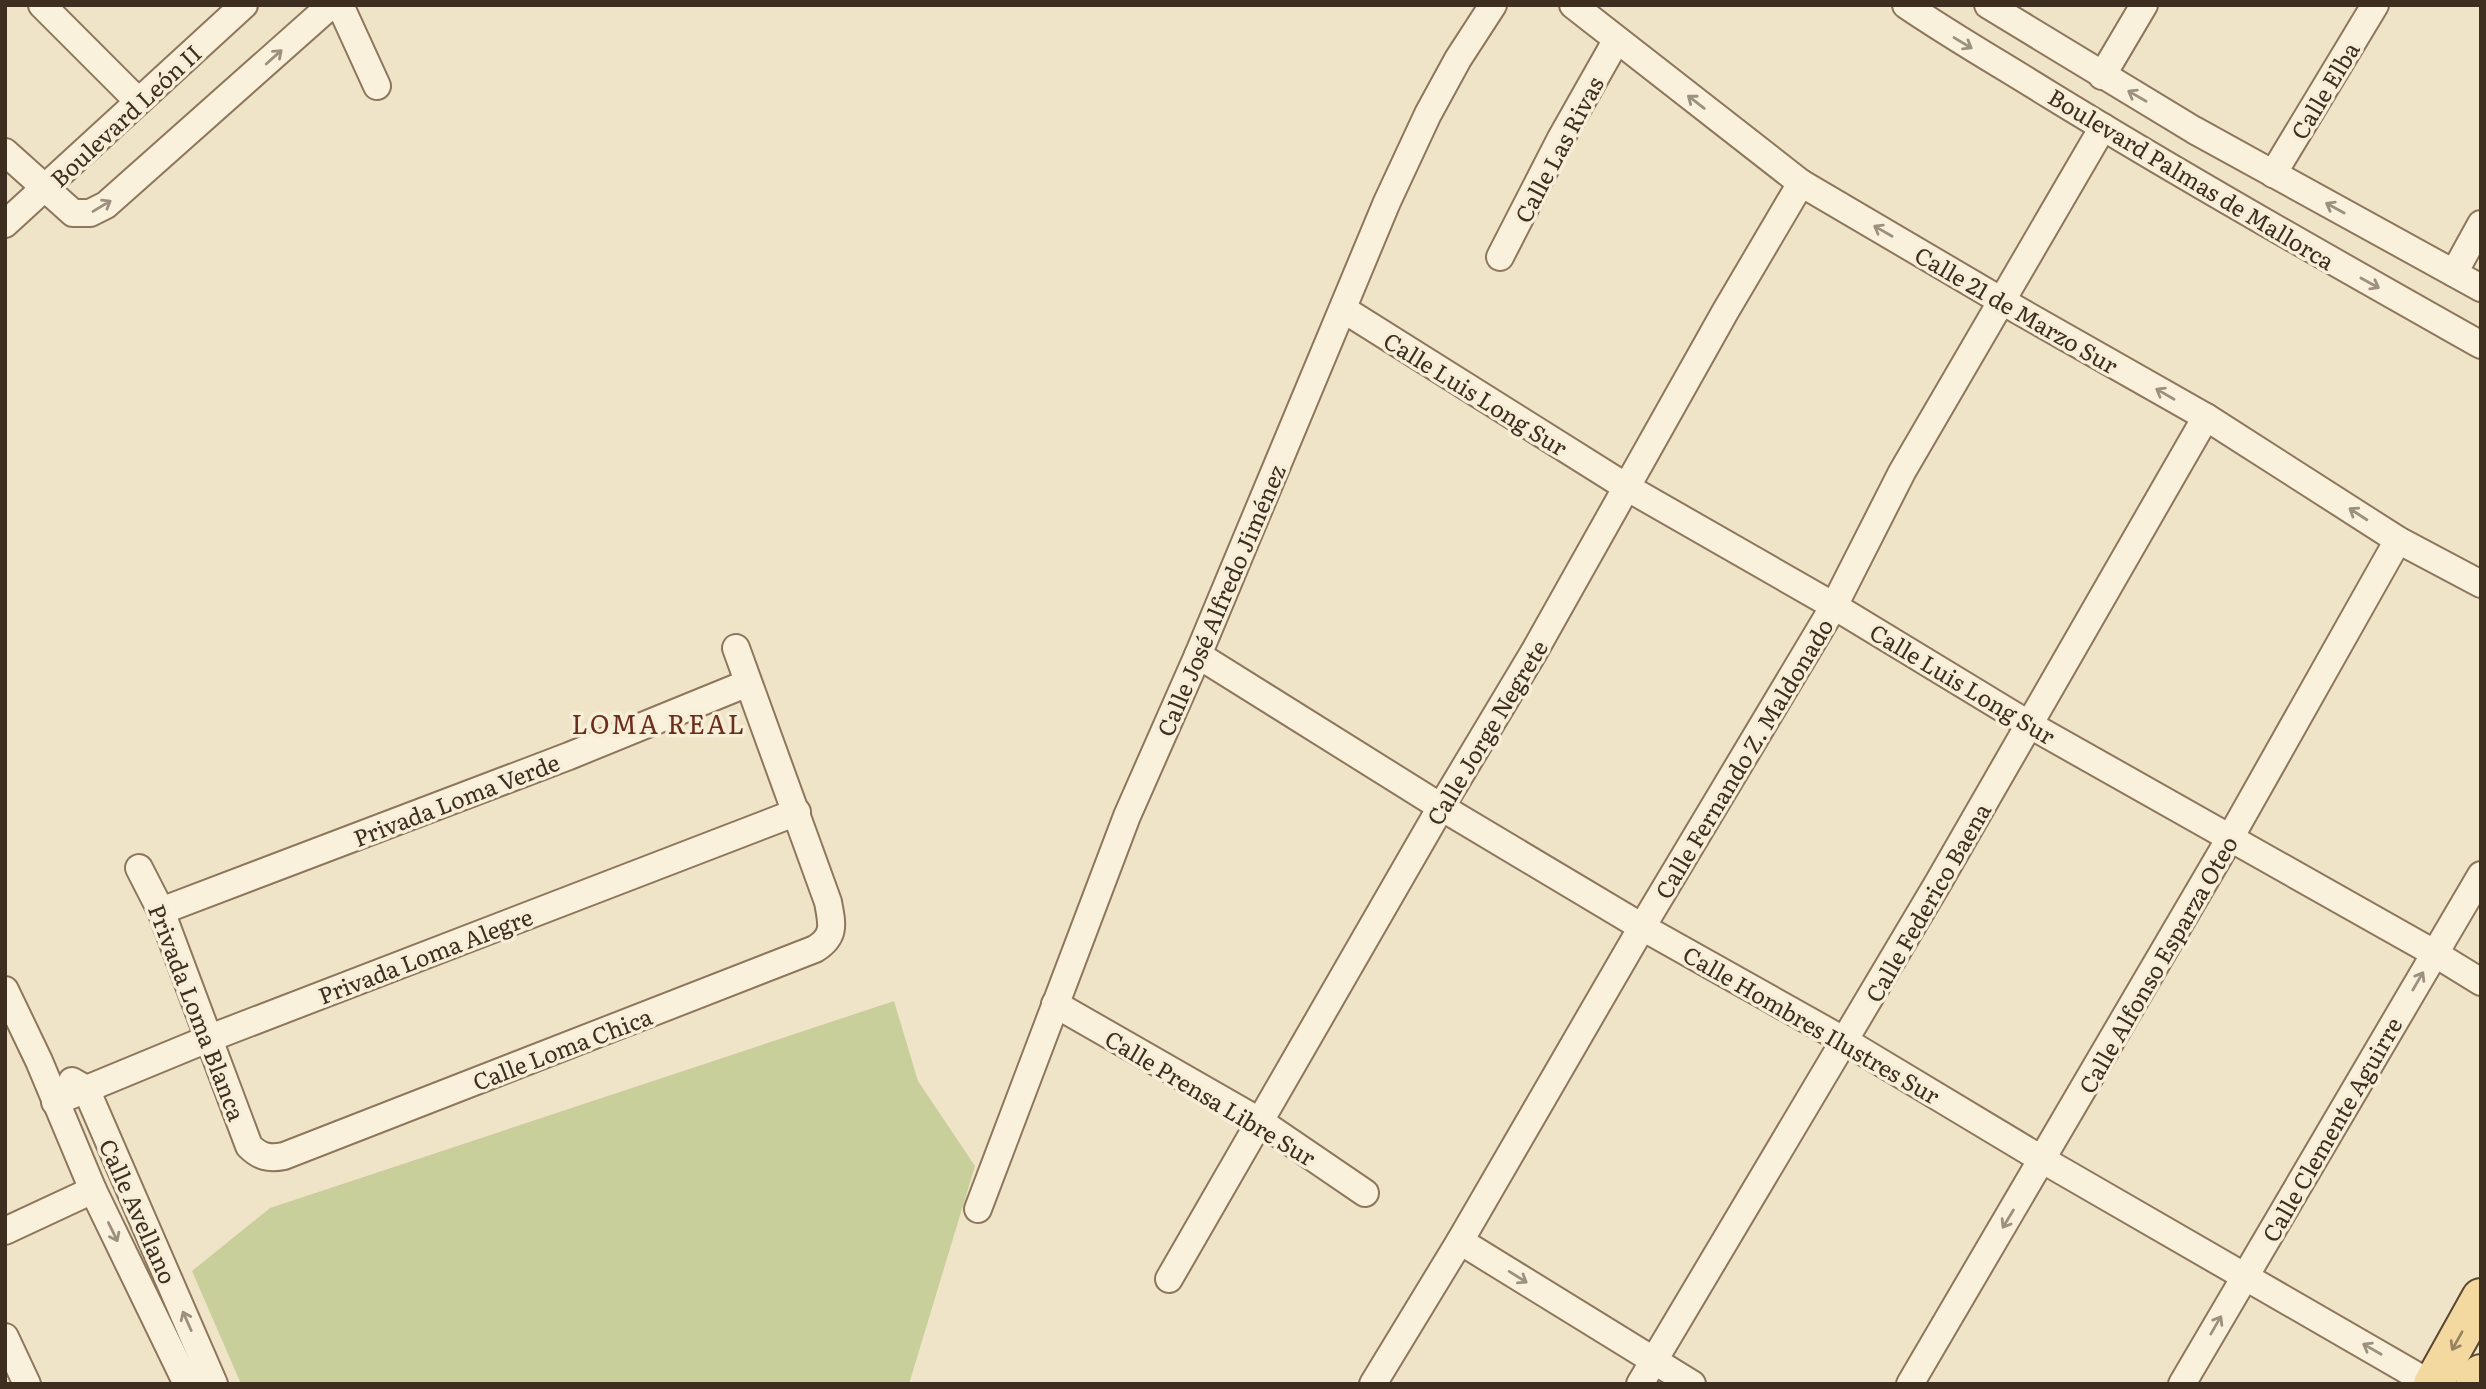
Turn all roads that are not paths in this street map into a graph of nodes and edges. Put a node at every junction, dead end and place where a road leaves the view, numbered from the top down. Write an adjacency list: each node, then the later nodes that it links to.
1 (42, 5): 14 (street)
2 (331, 5): 19 (street, one-way to 2)
3 (340, 5): 13 (street)
4 (1493, 5): 26 (street, Calle José Alfredo Jiménez)
5 (1573, 5): 11 (street, Calle 21 de Marzo Sur)
6 (1906, 5): 15 (street, Boulevard Palmas de Mallorca, one-way to 15)
7 (1988, 5): 12 (street, Boulevard Palmas de Mallorca)
8 (2144, 5): 12 (street)
9 (2375, 5): 17 (street, Calle Elba)
10 (236, 8): 14 (street, Boulevard León II)
11 (1616, 41): 18 (street, Calle 21 de Marzo Sur, one-way to 11); 22 (street, Calle Las Rivas)
12 (2102, 76): 17 (street, Boulevard Palmas de Mallorca, one-way to 12)
13 (377, 86)
14 (138, 101): 19 (street, Boulevard León II)
15 (2103, 127): 25 (street, Calle Fernando Z. Maldonado); 27 (street, Boulevard Palmas de Mallorca, one-way to 27)
16 (5, 152): 19 (street)
17 (2273, 174): 23 (street, Boulevard Palmas de Mallorca, one-way to 17)
18 (1801, 183): 25 (street, Calle 21 de Marzo Sur, one-way to 18); 29 (street, Calle Jorge Negrete)
19 (46, 188): 20 (street, Boulevard León II)
20 (5, 224)
21 (2481, 224): 23 (street)
22 (1500, 257)
23 (2454, 273): 24 (street, Boulevard Palmas de Mallorca)
24 (2481, 288)
25 (2000, 300): 28 (street, Calle 21 de Marzo Sur, one-way to 25); 32 (street, Calle Fernando Z. Maldonado)
26 (1343, 309): 29 (street, Calle Luis Long Sur); 34 (street, Calle José Alfredo Jiménez)
27 (2481, 345)
28 (2206, 417): 30 (street, Calle 21 de Marzo Sur, one-way to 28); 36 (street, Calle Federico Baena)
29 (1628, 488): 32 (street, Calle Luis Long Sur); 37 (street, Calle Jorge Negrete)
30 (2398, 540): 31 (street, Calle 21 de Marzo Sur); 39 (street, Calle Alfonso Esparza Oteo)
31 (2481, 584)
32 (1834, 606): 36 (street, Calle Luis Long Sur); 43 (street, Calle Fernando Z. Maldonado)
33 (736, 648): 35 (street)
34 (1198, 655): 37 (street, Calle Hombres Ilustres Sur); 47 (street, Calle José Alfredo Jiménez)
35 (748, 683): 38 (street); 42 (street, Privada Loma Verde)
36 (2030, 724): 39 (street, Calle Luis Long Sur); 49 (street, Calle Federico Baena)
37 (1441, 807): 43 (street, Calle Hombres Ilustres Sur); 53 (street, Calle Jorge Negrete)
38 (797, 812): 48 (street, Privada Loma Alegre); 54 (street, Calle Loma Chica)
39 (2230, 838): 44 (street, Calle Luis Long Sur); 55 (street, Calle Alfonso Esparza Oteo)
40 (139, 868): 42 (street, Privada Loma Blanca)
41 (2481, 876): 44 (street, Calle Clemente Aguirre)
42 (161, 911): 48 (street, Privada Loma Blanca)
43 (1642, 927): 49 (street, Calle Hombres Ilustres Sur); 60 (street, Calle Fernando Z. Maldonado)
44 (2434, 953): 45 (street, Calle Luis Long Sur); 61 (street, Calle Clemente Aguirre, one-way to 44)
45 (2481, 982)
46 (5, 990): 50 (street, Calle Avellano)
47 (1055, 1004): 53 (street, Calle Prensa Libre Sur); 58 (street, Calle José Alfredo Jiménez)
48 (210, 1038): 51 (street, Privada Loma Alegre); 54 (street, Privada Loma Blanca)
49 (1845, 1041): 55 (street, Calle Hombres Ilustres Sur); 65 (street, Calle Federico Baena)
50 (38, 1061): 51 (street); 52 (street, Calle Avellano)
51 (86, 1089): 52 (street, Privada Loma Alegre); 69 (street, Calle Avellano, one-way to 51)
52 (55, 1102): 56 (street, Calle Avellano)
53 (1261, 1122): 57 (street, Calle Prensa Libre Sur); 62 (street, Calle Jorge Negrete)
54 (257, 1154)
55 (2043, 1160): 61 (street, Calle Hombres Ilustres Sur); 72 (street, Calle Alfonso Esparza Oteo, one-way to 72)
56 (93, 1190): 59 (street); 68 (street, Calle Avellano, one-way to 68)
57 (1365, 1193)
58 (978, 1209)
59 (5, 1231)
60 (1460, 1241): 65 (street, one-way to 65); 70 (street, Calle Fernando Z. Maldonado)
61 (2245, 1276): 73 (street, Calle Clemente Aguirre, one-way to 61); 74 (street, Calle Hombres Ilustres Sur, one-way to 61)
62 (1169, 1279)
63 (2481, 1298): 74 (main road, one-way to 74)
64 (7, 1347): 67 (street)
65 (1647, 1373): 71 (street)
66 (2481, 1374): 75 (main road)
67 (27, 1384)
68 (187, 1384)
69 (214, 1384)
70 (1373, 1384)
71 (1692, 1384)
72 (1910, 1384)
73 (2182, 1384)
74 (2432, 1384)
75 (2475, 1384)

